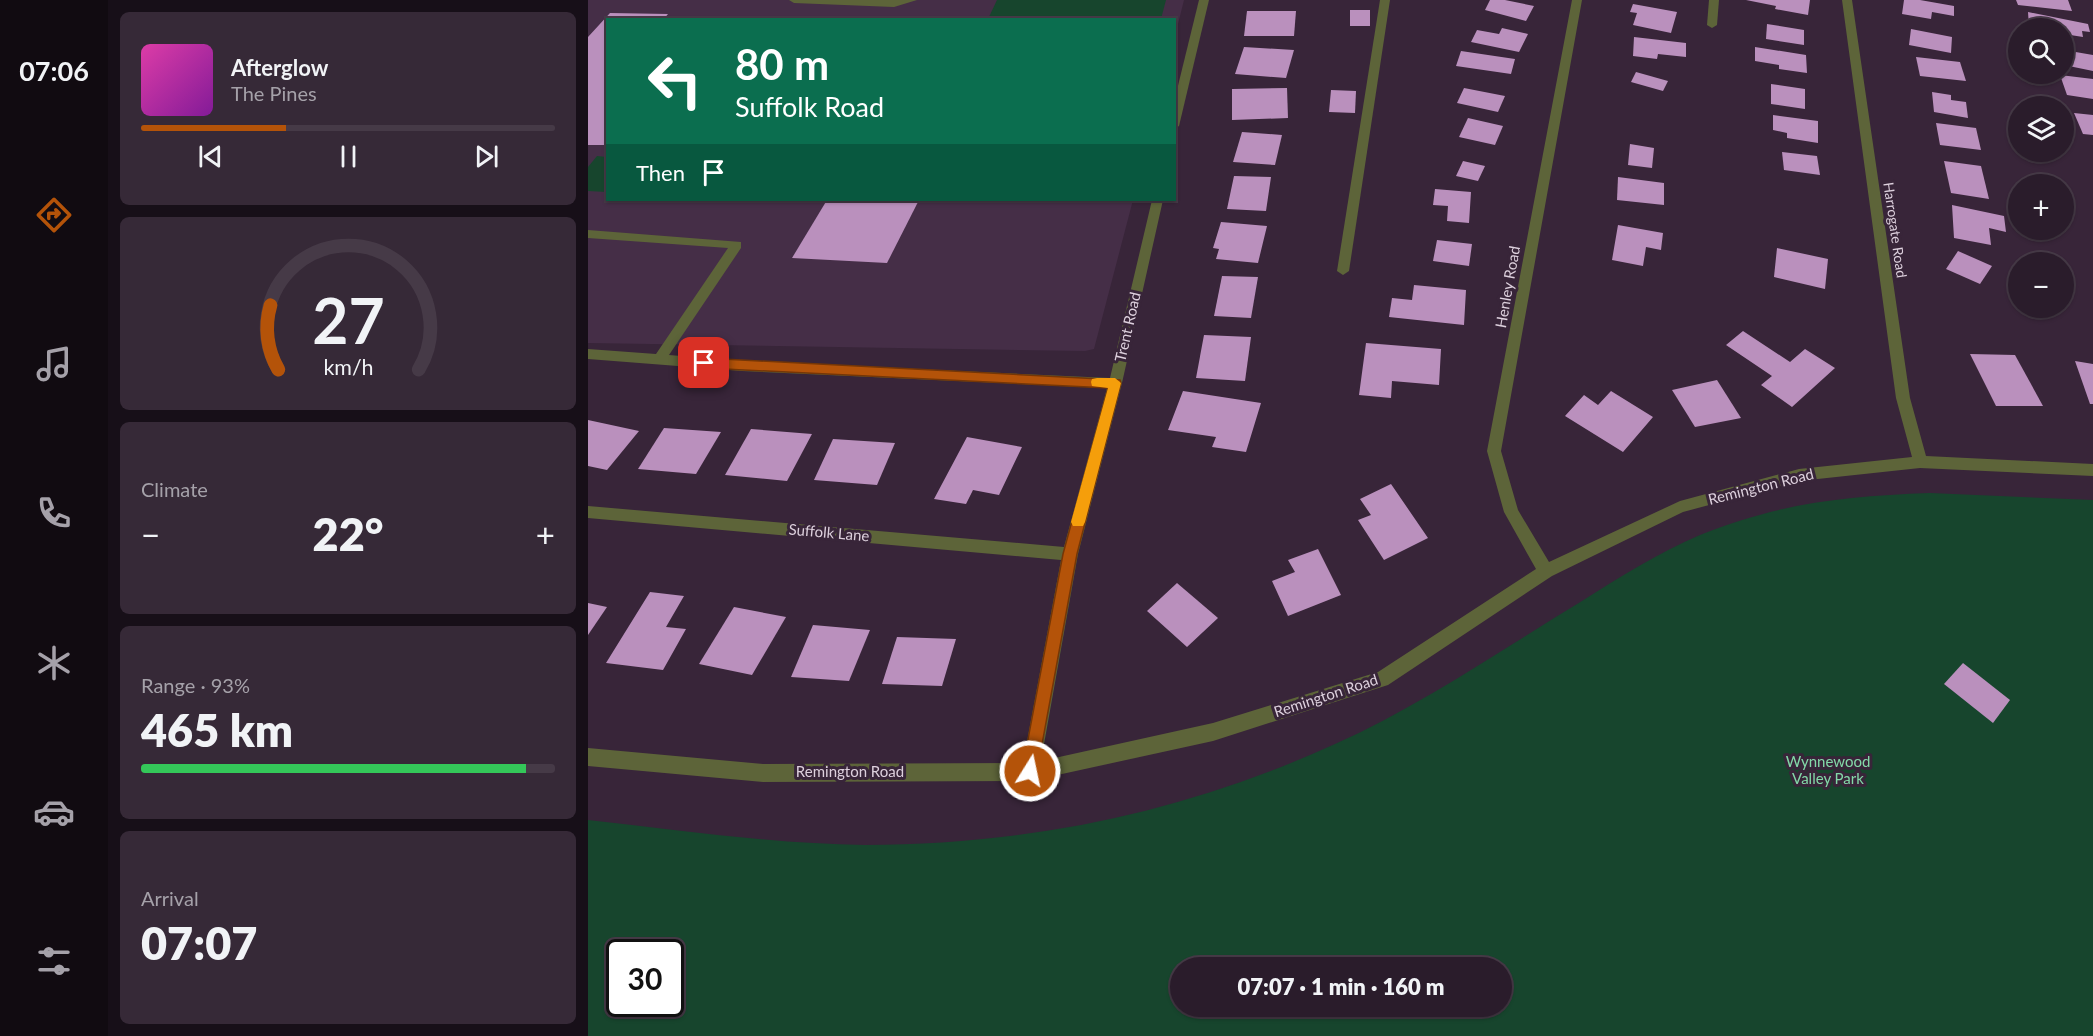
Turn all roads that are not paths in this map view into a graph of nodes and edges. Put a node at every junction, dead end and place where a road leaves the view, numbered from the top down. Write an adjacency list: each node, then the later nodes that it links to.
1 (794, 0): 2 (street)
2 (912, 0)
3 (1204, 0): 9 (street)
4 (1385, 0): 12 (street)
5 (1714, 0): 8 (street)
6 (1847, 0): 16 (street, Harrogate Road)
7 (1574, 1): 20 (street, Henley Road)
8 (1712, 25)
9 (1176, 118)
10 (1158, 201): 15 (street, Trent Road)
11 (588, 234): 14 (street)
12 (1343, 271)
13 (588, 354): 14 (street)
14 (659, 360): 15 (street)
15 (1115, 383): 19 (street, Trent Road)
16 (1920, 462): 17 (street, Remington Road); 20 (street, Remington Road)
17 (2093, 470)
18 (588, 512): 19 (street, Suffolk Lane)
19 (1070, 554): 22 (street, Trent Road)
20 (1546, 571): 22 (street, Remington Road)
21 (588, 757): 22 (street, Remington Road)
22 (1030, 771)

